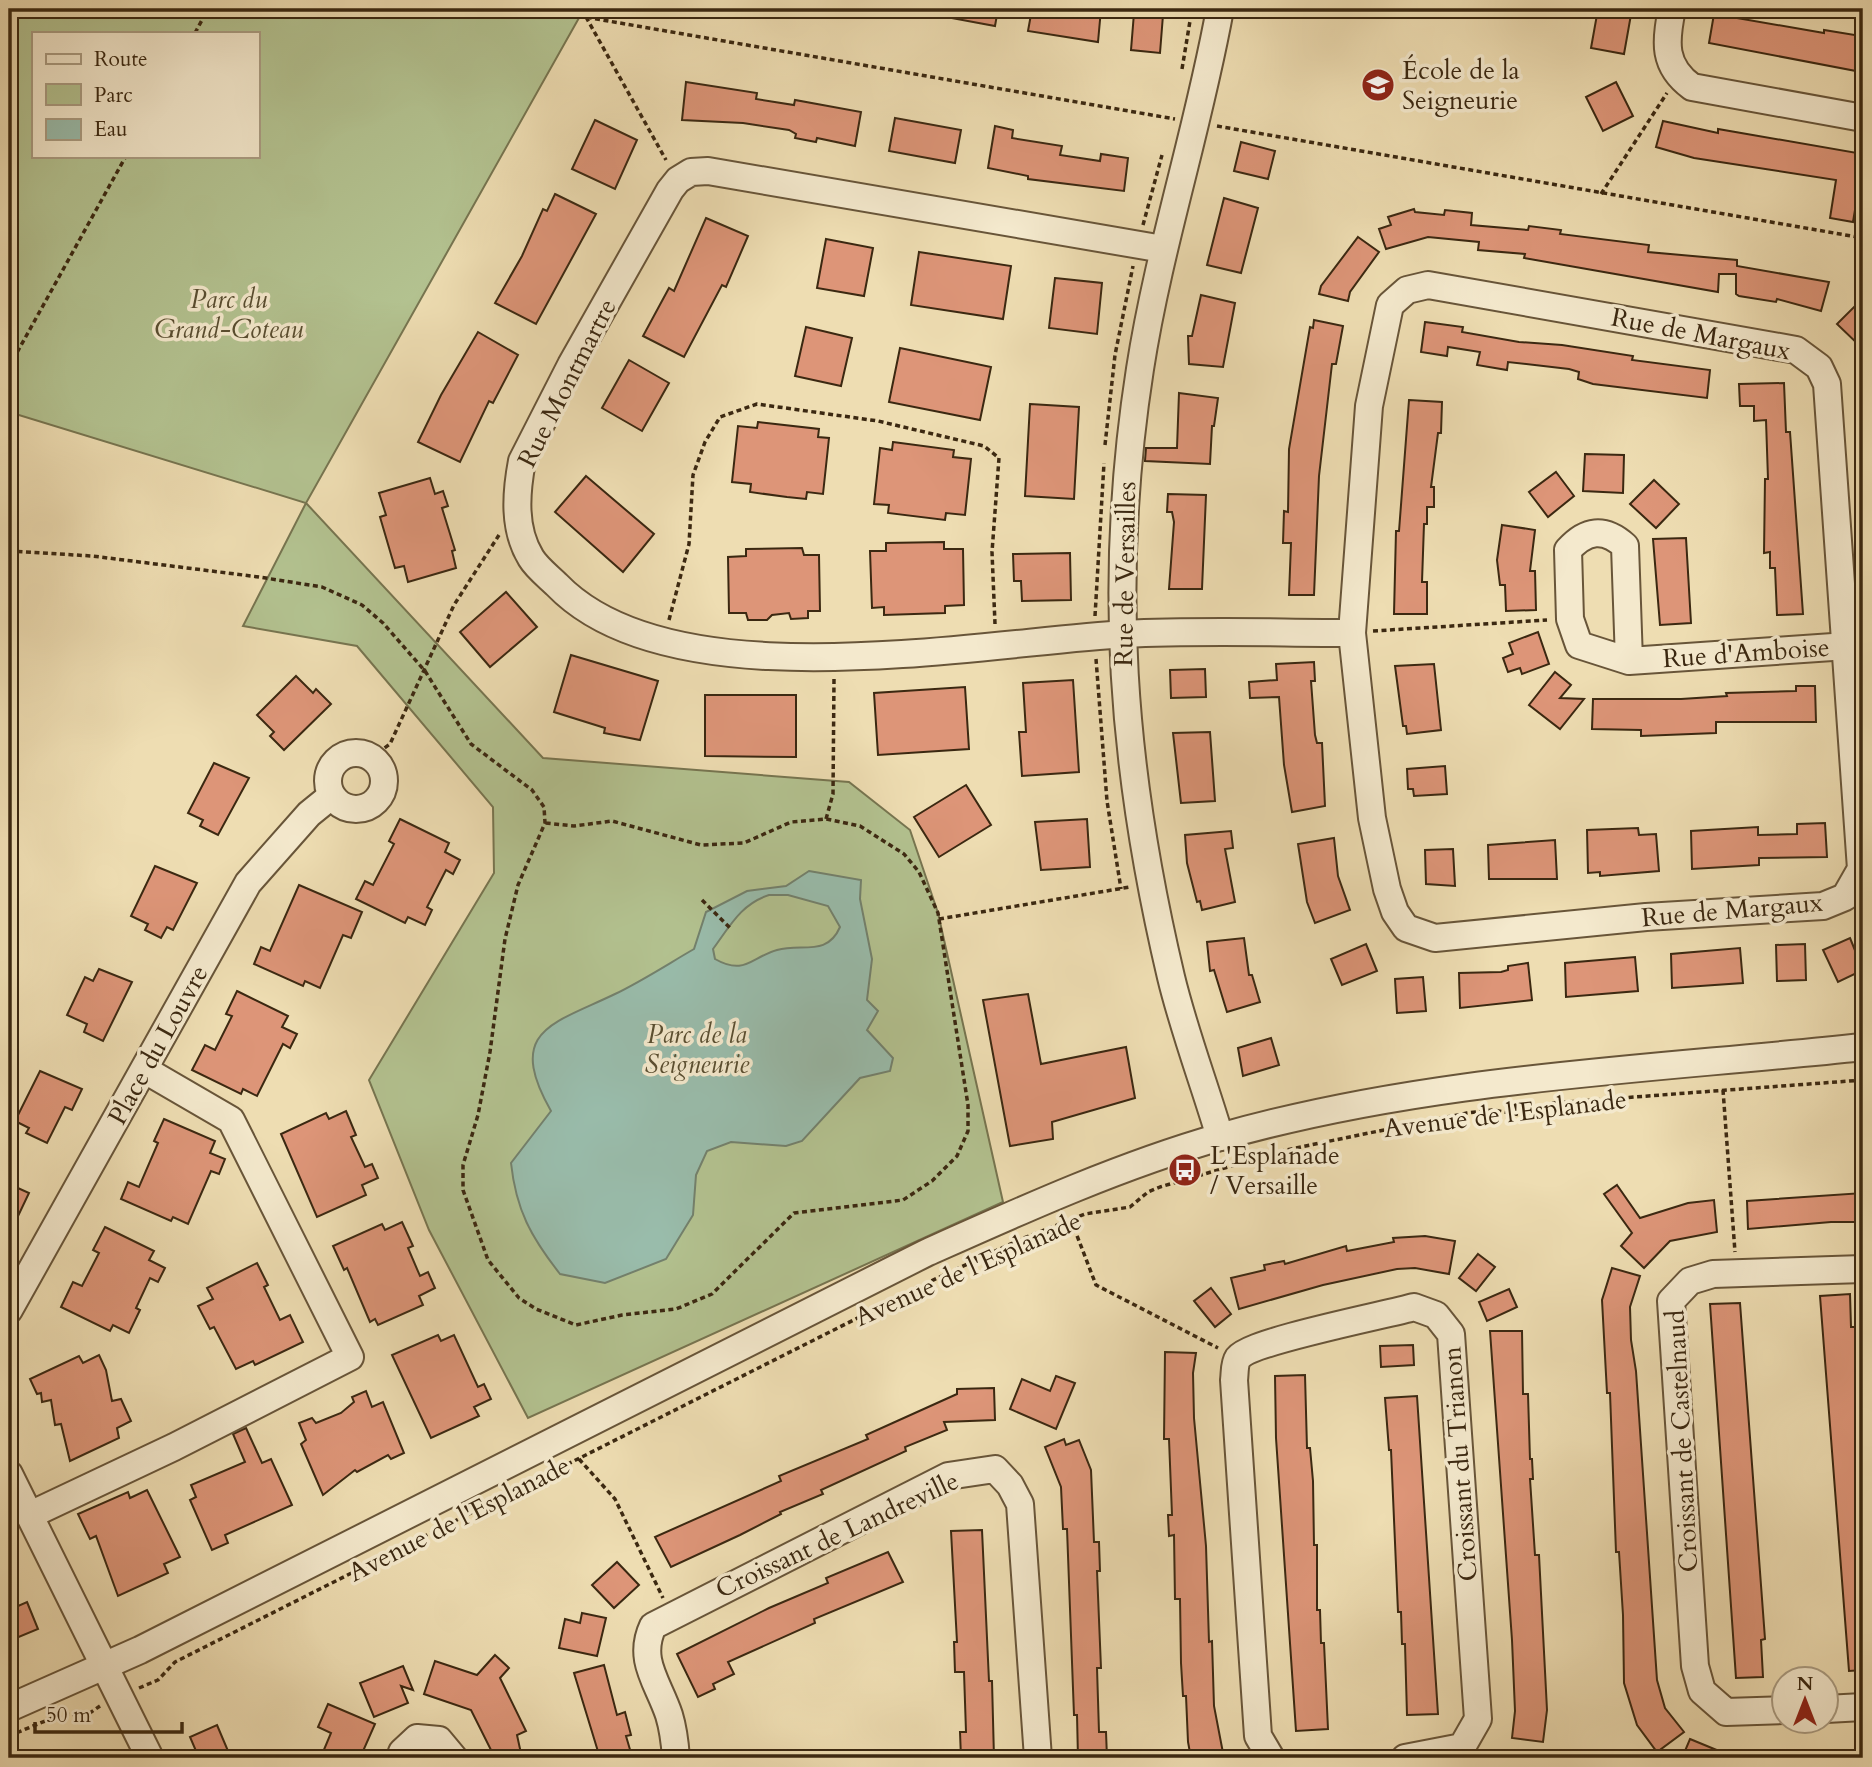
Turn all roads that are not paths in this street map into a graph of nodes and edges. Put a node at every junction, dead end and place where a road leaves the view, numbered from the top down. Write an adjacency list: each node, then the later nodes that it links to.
1 (1220, 9): 4 (street, Rue de Versailles)
2 (1672, 9): 3 (street)
3 (1863, 118)
4 (1163, 250): 6 (street, Rue de Versailles); 6 (street, Rue Montmartre)
5 (1352, 633): 6 (street); 7 (street, Rue de Margaux); 7 (street, Rue de Margaux)
6 (1122, 634): 14 (street, Rue de Versailles)
7 (1855, 645): 8 (street, Rue d'Amboise)
8 (1629, 661): 8 (street, Rue d'Amboise)
9 (330, 797): 9 (street); 13 (street, Place du Louvre)
10 (1863, 1047): 12 (street, Avenue de l'Esplanade)
11 (1863, 1062): 12 (street, Avenue de l'Esplanade)
12 (1713, 1063): 14 (street, Avenue de l'Esplanade)
13 (145, 1070): 16 (street, Place du Louvre); 18 (street)
14 (1220, 1137): 19 (street, Avenue de l'Esplanade)
15 (1863, 1269): 23 (street, Croissant de Castelnaud)
16 (9, 1310)
17 (9, 1474): 18 (street)
18 (30, 1515): 19 (street)
19 (106, 1666): 20 (street, Avenue de l'Esplanade); 24 (street)
20 (9, 1707)
21 (1863, 1707): 22 (street)
22 (1840, 1708)
23 (1770, 1710)
24 (150, 1758)
25 (400, 1758): 26 (street)
26 (454, 1758)
27 (676, 1758): 28 (street, Croissant de Landreville)
28 (1038, 1758)
29 (1271, 1758): 30 (street, Croissant du Trianon)
30 (1405, 1758)

